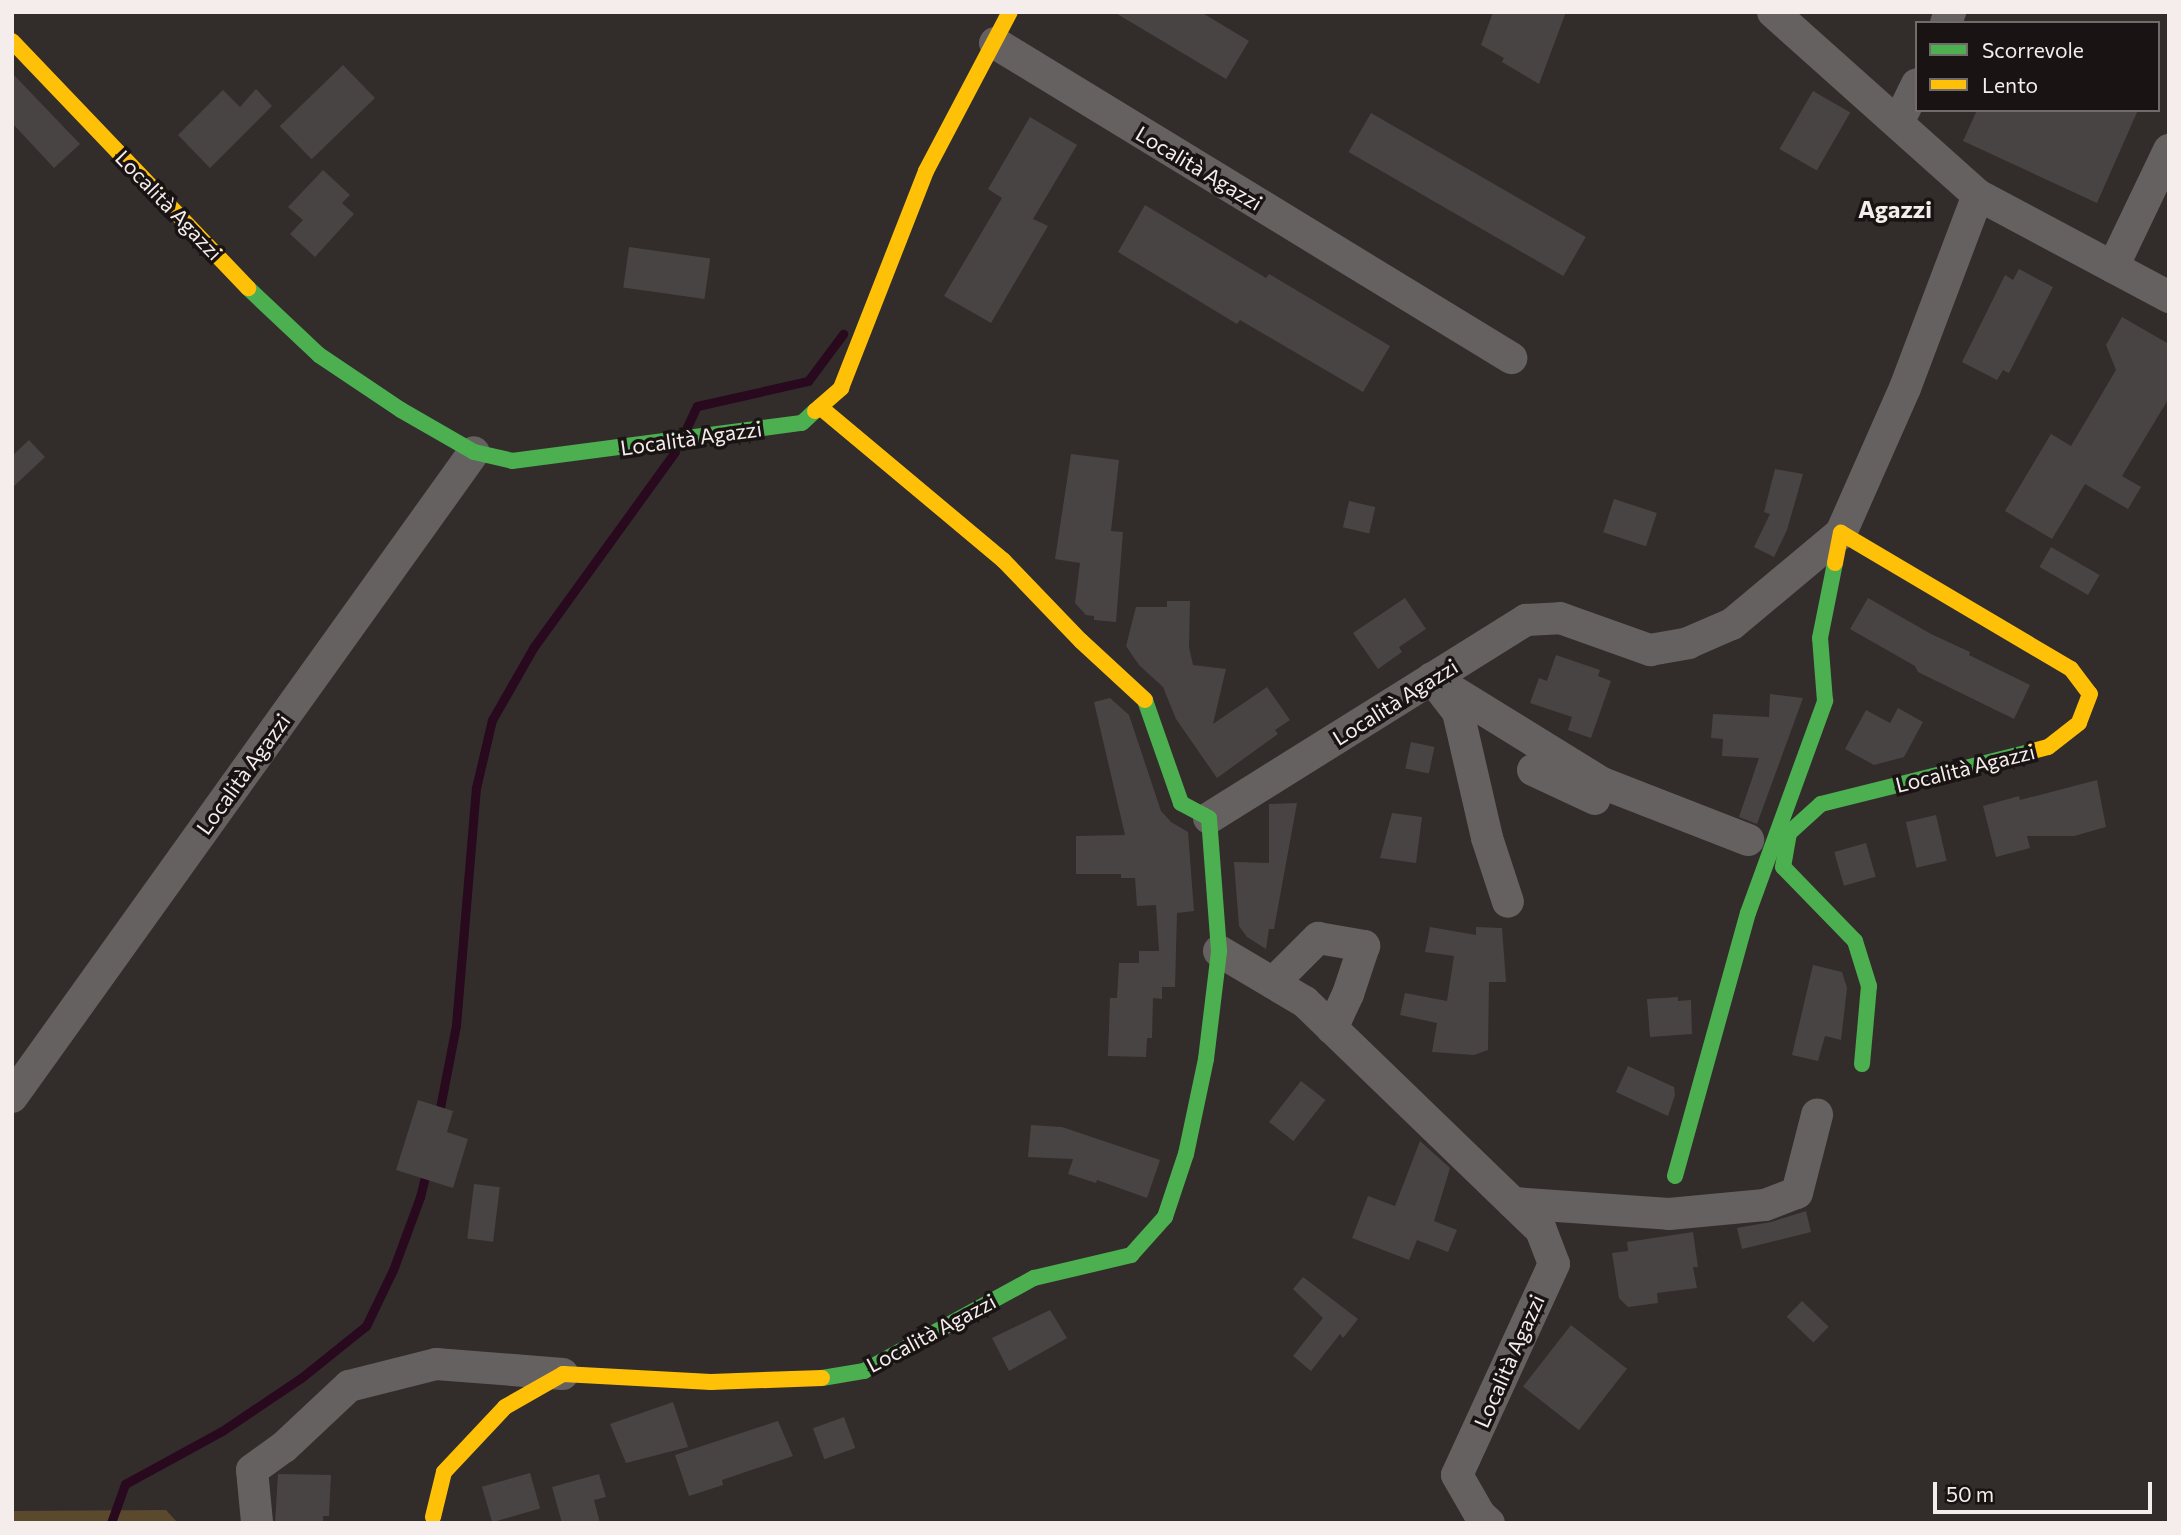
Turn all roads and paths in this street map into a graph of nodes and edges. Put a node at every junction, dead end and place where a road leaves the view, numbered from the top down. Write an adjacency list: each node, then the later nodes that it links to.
1 (1010, 12): 4 (street, Località Agazzi)
2 (1773, 12): 6 (street)
3 (12, 41): 13 (street, Località Agazzi)
4 (995, 43): 11 (street, Località Agazzi); 12 (street, Località Agazzi)
5 (1915, 88): 6 (street)
6 (1898, 123): 8 (street)
7 (2169, 150): 9 (street)
8 (1978, 195): 9 (street); 14 (street, Località Agazzi)
9 (2113, 267): 10 (street)
10 (2169, 297)
11 (1511, 358)
12 (820, 407): 13 (street, Località Agazzi); 17 (street)
13 (474, 452): 24 (street, Località Agazzi)
14 (1840, 533): 15 (street, Località Agazzi); 18 (street, Località Agazzi); 23 (street, Località Agazzi)
15 (1432, 678): 17 (street, Località Agazzi); 18 (street); 19 (street)
16 (1533, 770): 18 (street)
17 (1209, 818): 20 (street, Località Agazzi)
18 (1758, 850): 26 (street, Località Agazzi)
19 (1508, 902)
20 (1219, 951): 21 (street, Località Agazzi); 28 (street, Località Agazzi)
21 (1273, 983): 22 (street, Località Agazzi); 22 (street)
22 (1332, 1028): 27 (street, Località Agazzi)
23 (1862, 1064)
24 (12, 1097)
25 (1817, 1115): 27 (street)
26 (1675, 1176)
27 (1513, 1203): 31 (street, Località Agazzi)
28 (563, 1374): 29 (street); 30 (street)
29 (433, 1517)
30 (257, 1522)
31 (1489, 1523)

